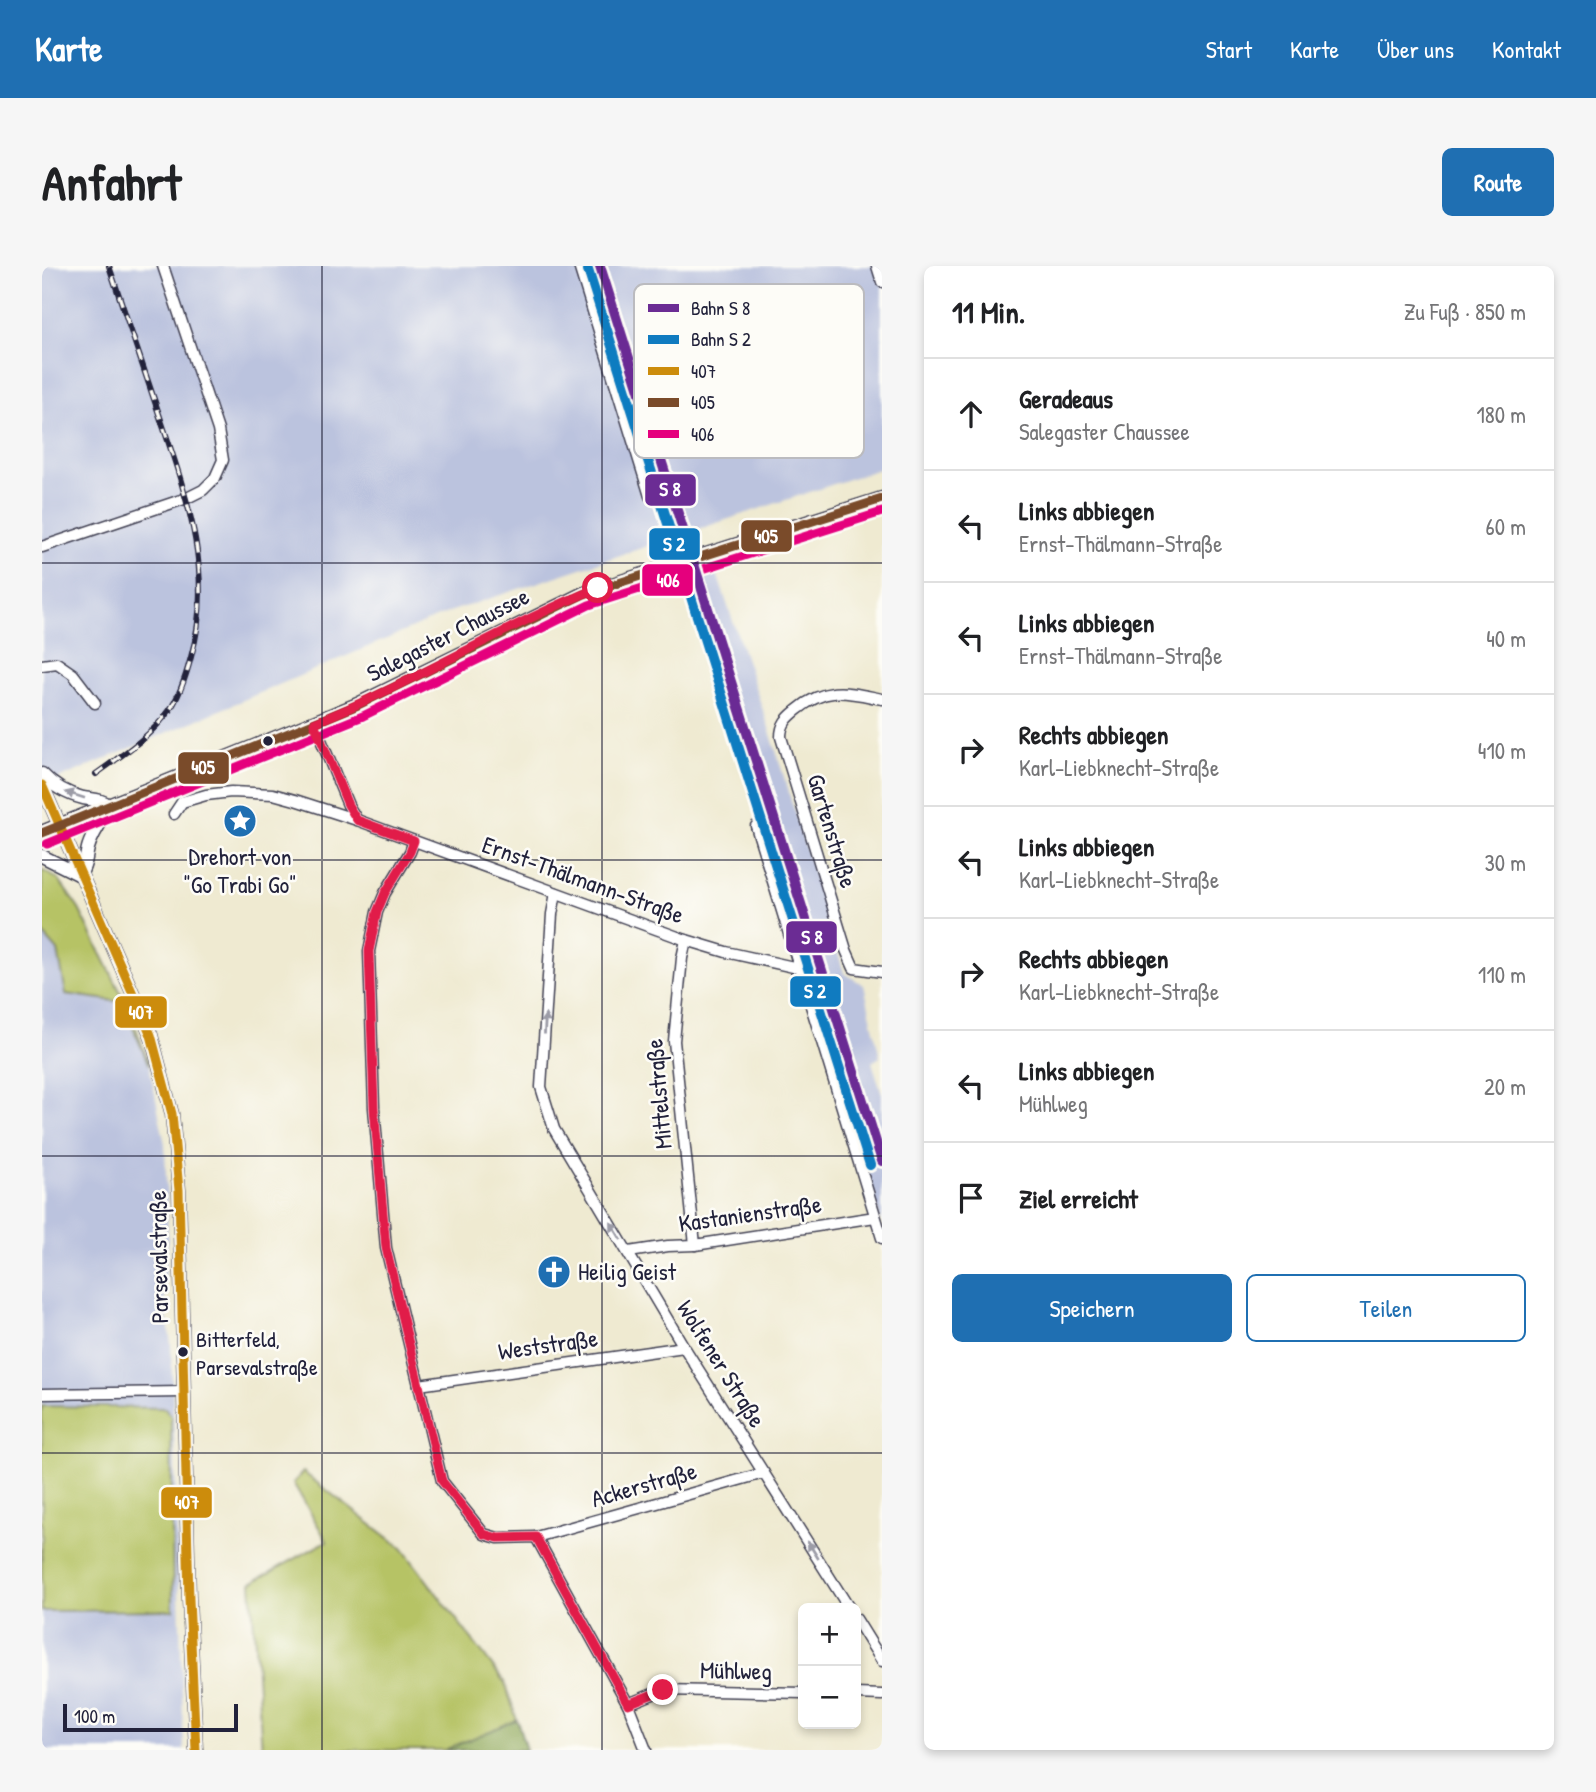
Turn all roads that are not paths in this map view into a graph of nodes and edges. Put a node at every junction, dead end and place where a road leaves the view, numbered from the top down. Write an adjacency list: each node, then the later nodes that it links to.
1 (163, 266): 9 (street)
2 (579, 266): 5 (street)
3 (877, 266): 4 (street)
4 (882, 282)
5 (634, 444)
6 (638, 458): 7 (street)
7 (650, 496)
8 (882, 499): 13 (main road, Salegaster Chaussee)
9 (42, 547)
10 (42, 665): 12 (street)
11 (882, 699): 28 (street, Gartenstraße)
12 (95, 703)
13 (314, 723): 16 (main road, Salegaster Chaussee); 18 (street)
14 (42, 774): 16 (street, one-way to 14)
15 (42, 785): 20 (street, Parsevalstraße)
16 (111, 806): 20 (main road, Salegaster Chaussee); 24 (street)
17 (174, 814): 18 (street, Ernst-Thälmann-Straße)
18 (357, 820): 22 (street, Ernst-Thälmann-Straße)
19 (756, 826): 27 (street)
20 (60, 827): 21 (main road, Salegaster Chaussee); 24 (street, Parsevalstraße)
21 (42, 833)
22 (414, 841): 25 (street, Ernst-Thälmann-Straße); 34 (street, Ackerstraße)
23 (42, 856): 24 (street)
24 (80, 875): 35 (street, Parsevalstraße)
25 (556, 893): 26 (street, Ernst-Thälmann-Straße); 32 (street, Wolfener Straße, one-way to 25)
26 (686, 940): 27 (street, Ernst-Thälmann-Straße); 31 (street, Mittelstraße)
27 (798, 968): 29 (street)
28 (882, 972)
29 (875, 1217): 30 (street); 31 (street, Kastanienstraße)
30 (882, 1238)
31 (695, 1245): 32 (street, Kastanienstraße)
32 (629, 1252): 33 (street, Wolfener Straße)
33 (684, 1347): 34 (street, Weststraße); 37 (street, Wolfener Straße)
34 (419, 1385): 38 (street, Ackerstraße)
35 (183, 1392): 36 (street); 46 (street, Parsevalstraße)
36 (42, 1394)
37 (764, 1473): 38 (street, Ackerstraße); 39 (street, Wolfener Straße, one-way to 37)
38 (536, 1537): 45 (street)
39 (846, 1603)
40 (861, 1627): 41 (street)
41 (882, 1661)
42 (798, 1693): 45 (street, Mühlweg)
43 (861, 1695): 44 (street)
44 (882, 1695)
45 (628, 1704): 47 (street)
46 (196, 1750)
47 (646, 1750)

